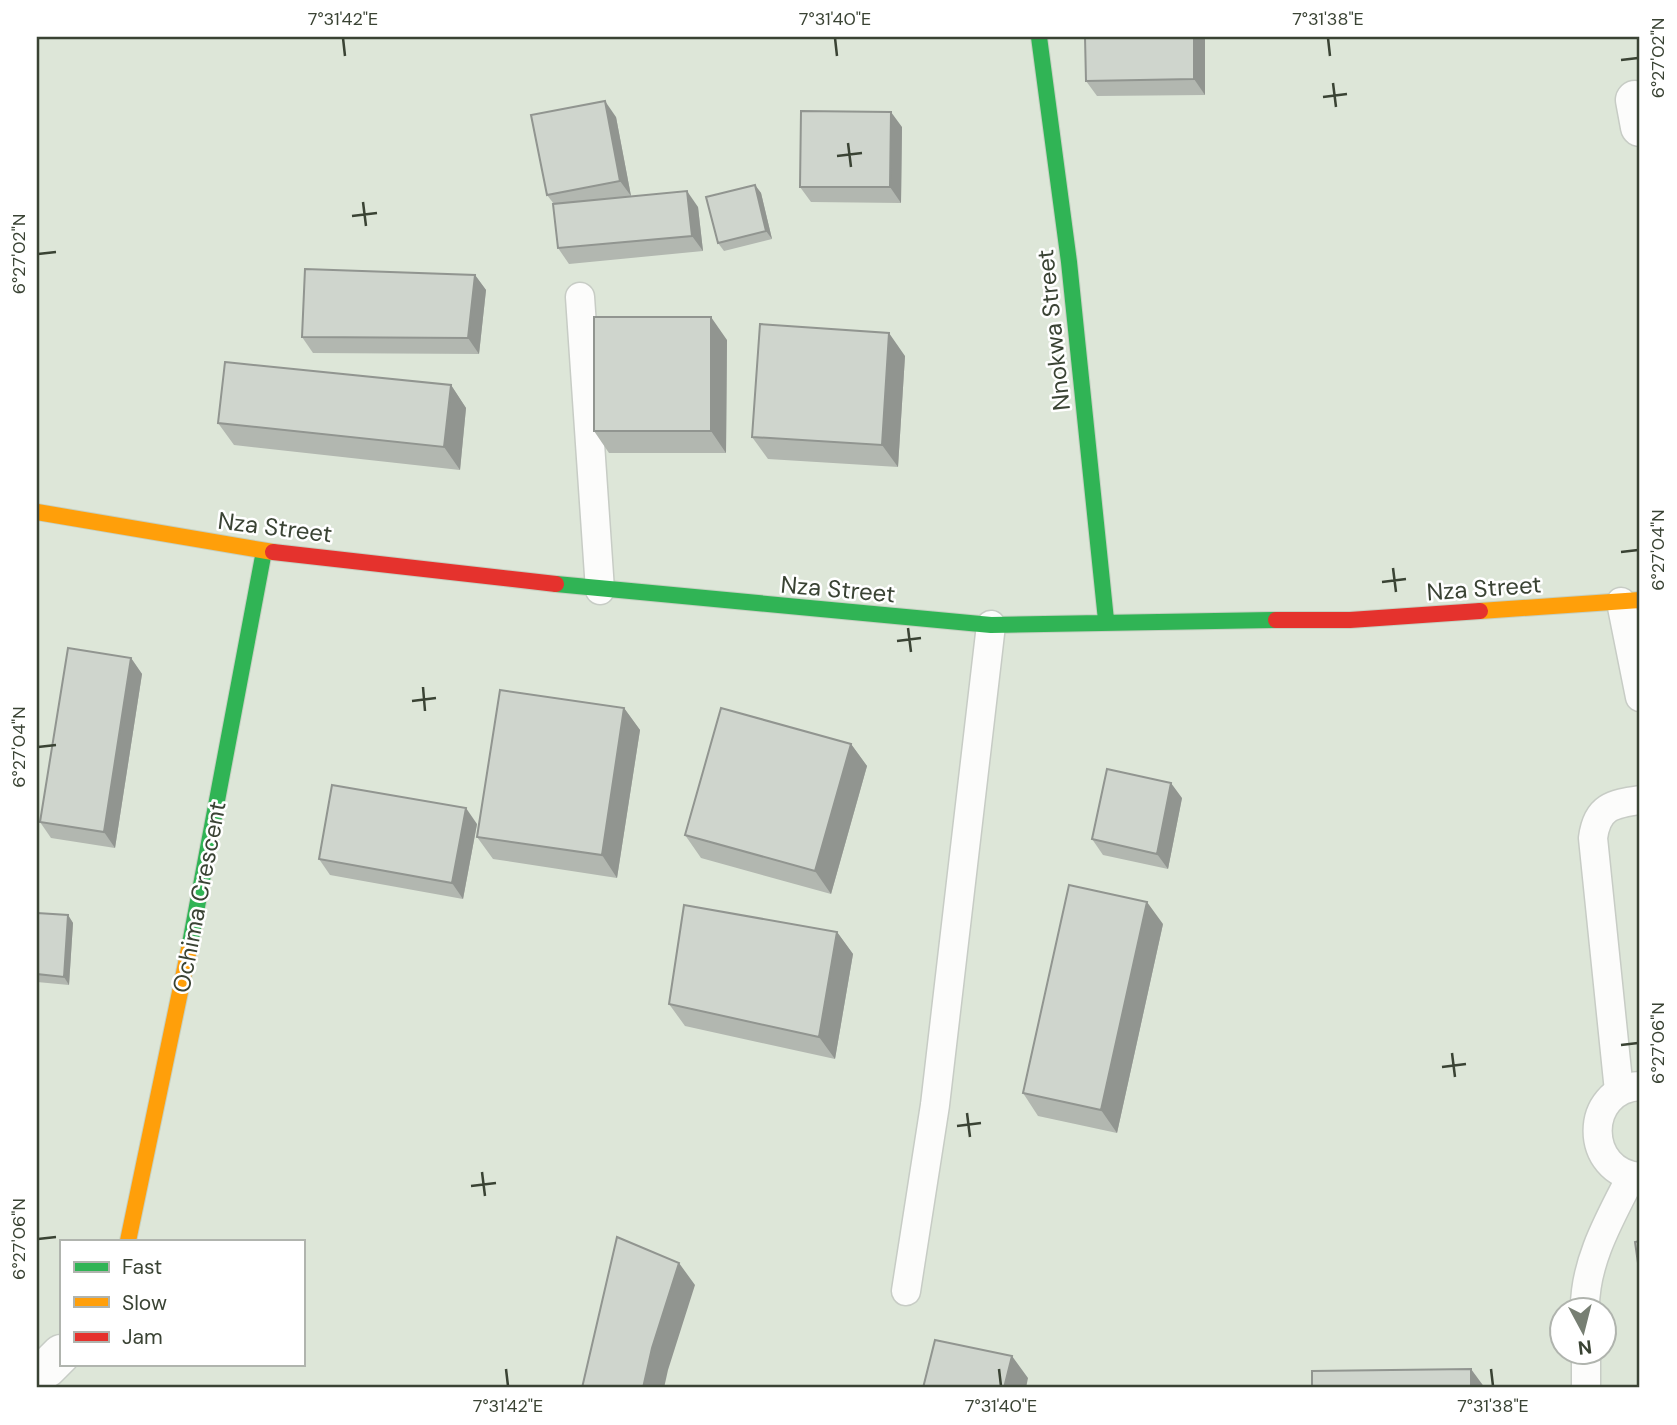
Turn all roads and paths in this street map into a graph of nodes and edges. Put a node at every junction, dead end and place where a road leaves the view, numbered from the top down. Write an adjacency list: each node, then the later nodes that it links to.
1 (1039, 37): 7 (street, Nnokwa Street)
2 (580, 297): 5 (lane)
3 (37, 512): 4 (street, Nza Street)
4 (264, 551): 5 (street, Nza Street); 13 (street, Ochima Crescent)
5 (600, 590): 8 (street, Nza Street)
6 (1631, 601): 7 (street, Nza Street); 9 (lane)
7 (1106, 620): 8 (street, Nza Street)
8 (991, 625): 14 (lane)
9 (1640, 697)
10 (1640, 800): 11 (lane)
11 (1630, 1089): 12 (lane)
12 (1636, 1177): 15 (lane)
13 (128, 1240)
14 (906, 1292)
15 (1584, 1296)
16 (60, 1355): 18 (street)
17 (1586, 1366): 19 (lane)
18 (37, 1374)
19 (1586, 1388)

